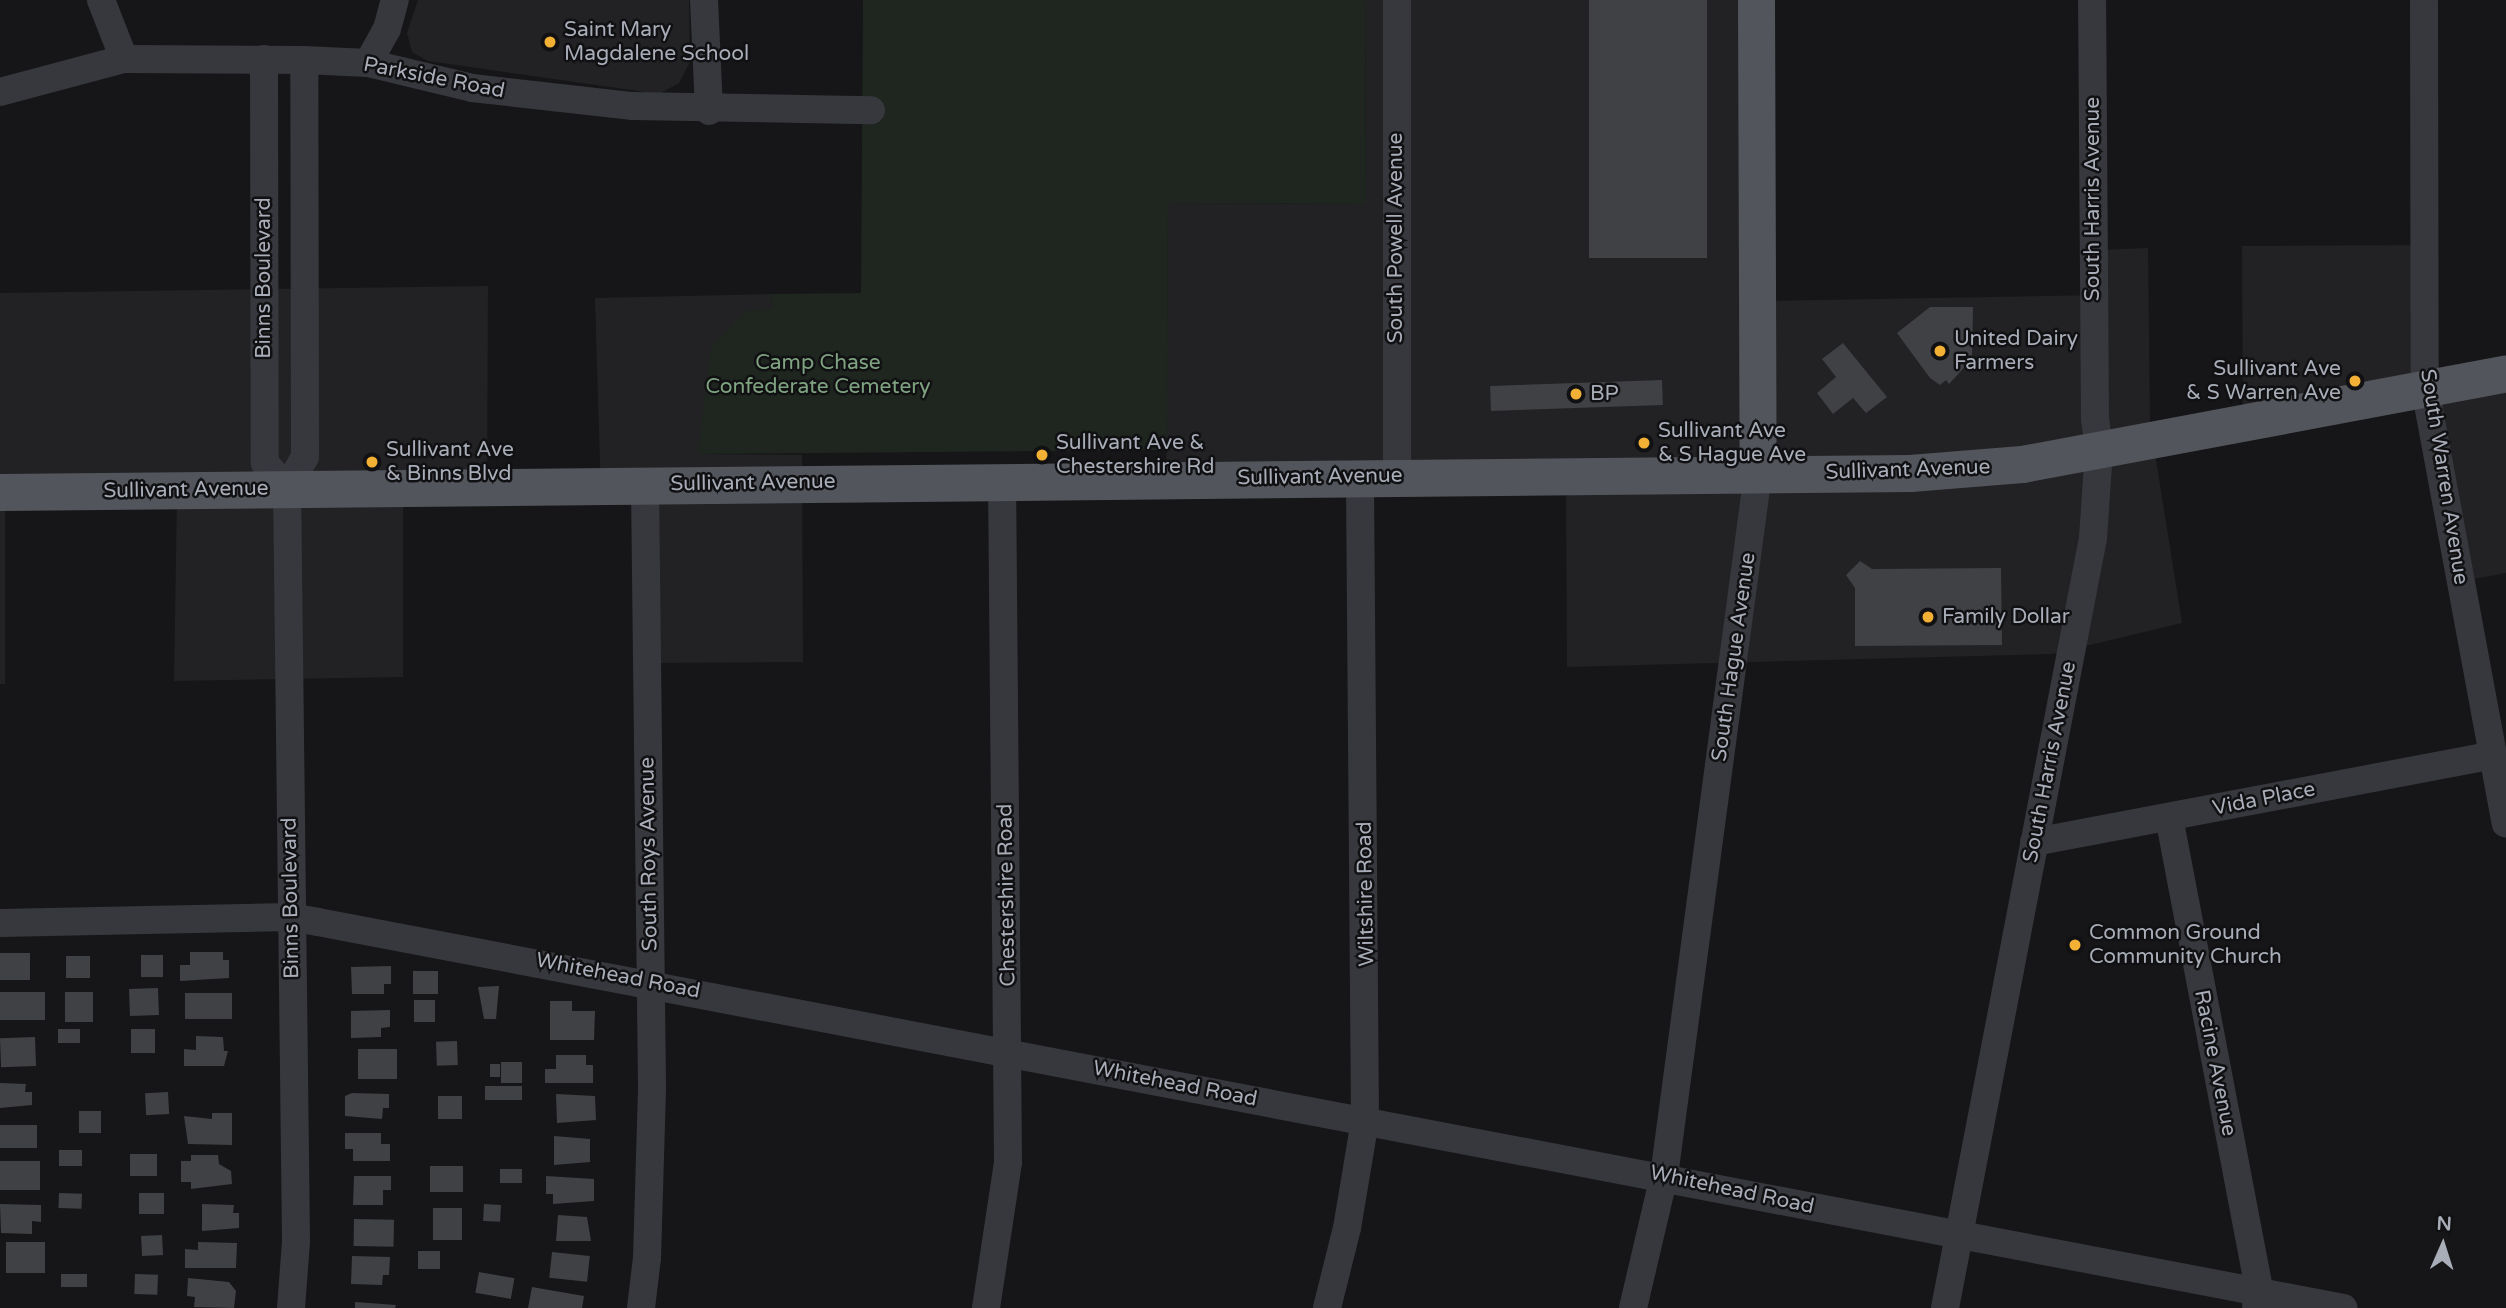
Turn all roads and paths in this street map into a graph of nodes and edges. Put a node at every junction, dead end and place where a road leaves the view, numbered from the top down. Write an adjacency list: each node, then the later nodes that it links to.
1 (101, 0): 8 (street)
2 (395, 0): 11 (street)
3 (704, 0): 14 (street)
4 (1397, 0): 19 (street, South Powell Avenue)
5 (1756, 0): 18 (main road, South Hague Avenue)
6 (2092, 0): 17 (street, South Harris Avenue)
7 (2424, 0): 16 (street, South Warren Avenue)
8 (124, 59): 9 (street, Parkside Road); 12 (street, Parkside Road)
9 (264, 59): 10 (street, Parkside Road); 23 (street, Binns Boulevard)
10 (304, 60): 11 (street, Parkside Road); 23 (street, Binns Boulevard)
11 (368, 63): 14 (street, Parkside Road)
12 (0, 92)
13 (871, 110): 14 (street, Parkside Road)
14 (709, 111)
15 (2506, 373): 16 (main road, Sullivant Avenue)
16 (2425, 388): 17 (main road, Sullivant Avenue); 25 (street, South Warren Avenue)
17 (2099, 451): 18 (main road, Sullivant Avenue); 28 (street, South Harris Avenue)
18 (1758, 473): 19 (main road, Sullivant Avenue); 34 (street, South Hague Avenue)
19 (1397, 476): 20 (main road, Sullivant Avenue)
20 (1360, 477): 21 (main road, Sullivant Avenue); 33 (street, Wiltshire Road)
21 (1002, 480): 22 (main road, Sullivant Avenue); 32 (street, Chestershire Road)
22 (645, 484): 23 (main road, Sullivant Avenue); 31 (street, South Roys Avenue)
23 (287, 488): 24 (main road, Sullivant Avenue); 29 (street, Binns Boulevard)
24 (0, 492)
25 (2493, 755): 26 (street, Vida Place); 27 (street, South Warren Avenue)
26 (2169, 817): 28 (street, Vida Place); 36 (street, Racine Avenue)
27 (2506, 824)
28 (2034, 842): 35 (street, South Harris Avenue)
29 (290, 917): 30 (street, Whitehead Road); 31 (street, Whitehead Road); 37 (street, Binns Boulevard)
30 (0, 923)
31 (650, 983): 32 (street, Whitehead Road); 38 (street, South Roys Avenue)
32 (1008, 1052): 33 (street, Whitehead Road); 39 (street, Chestershire Road)
33 (1365, 1120): 34 (street, Whitehead Road); 40 (street, Wiltshire Road)
34 (1664, 1176): 35 (street, Whitehead Road); 41 (street, South Hague Avenue)
35 (1960, 1234): 36 (street, Whitehead Road); 42 (street, South Harris Avenue)
36 (2257, 1299): 43 (street, Whitehead Road)
37 (291, 1308)
38 (641, 1308)
39 (986, 1308)
40 (1327, 1308)
41 (1633, 1308)
42 (1945, 1308)
43 (2344, 1308)

